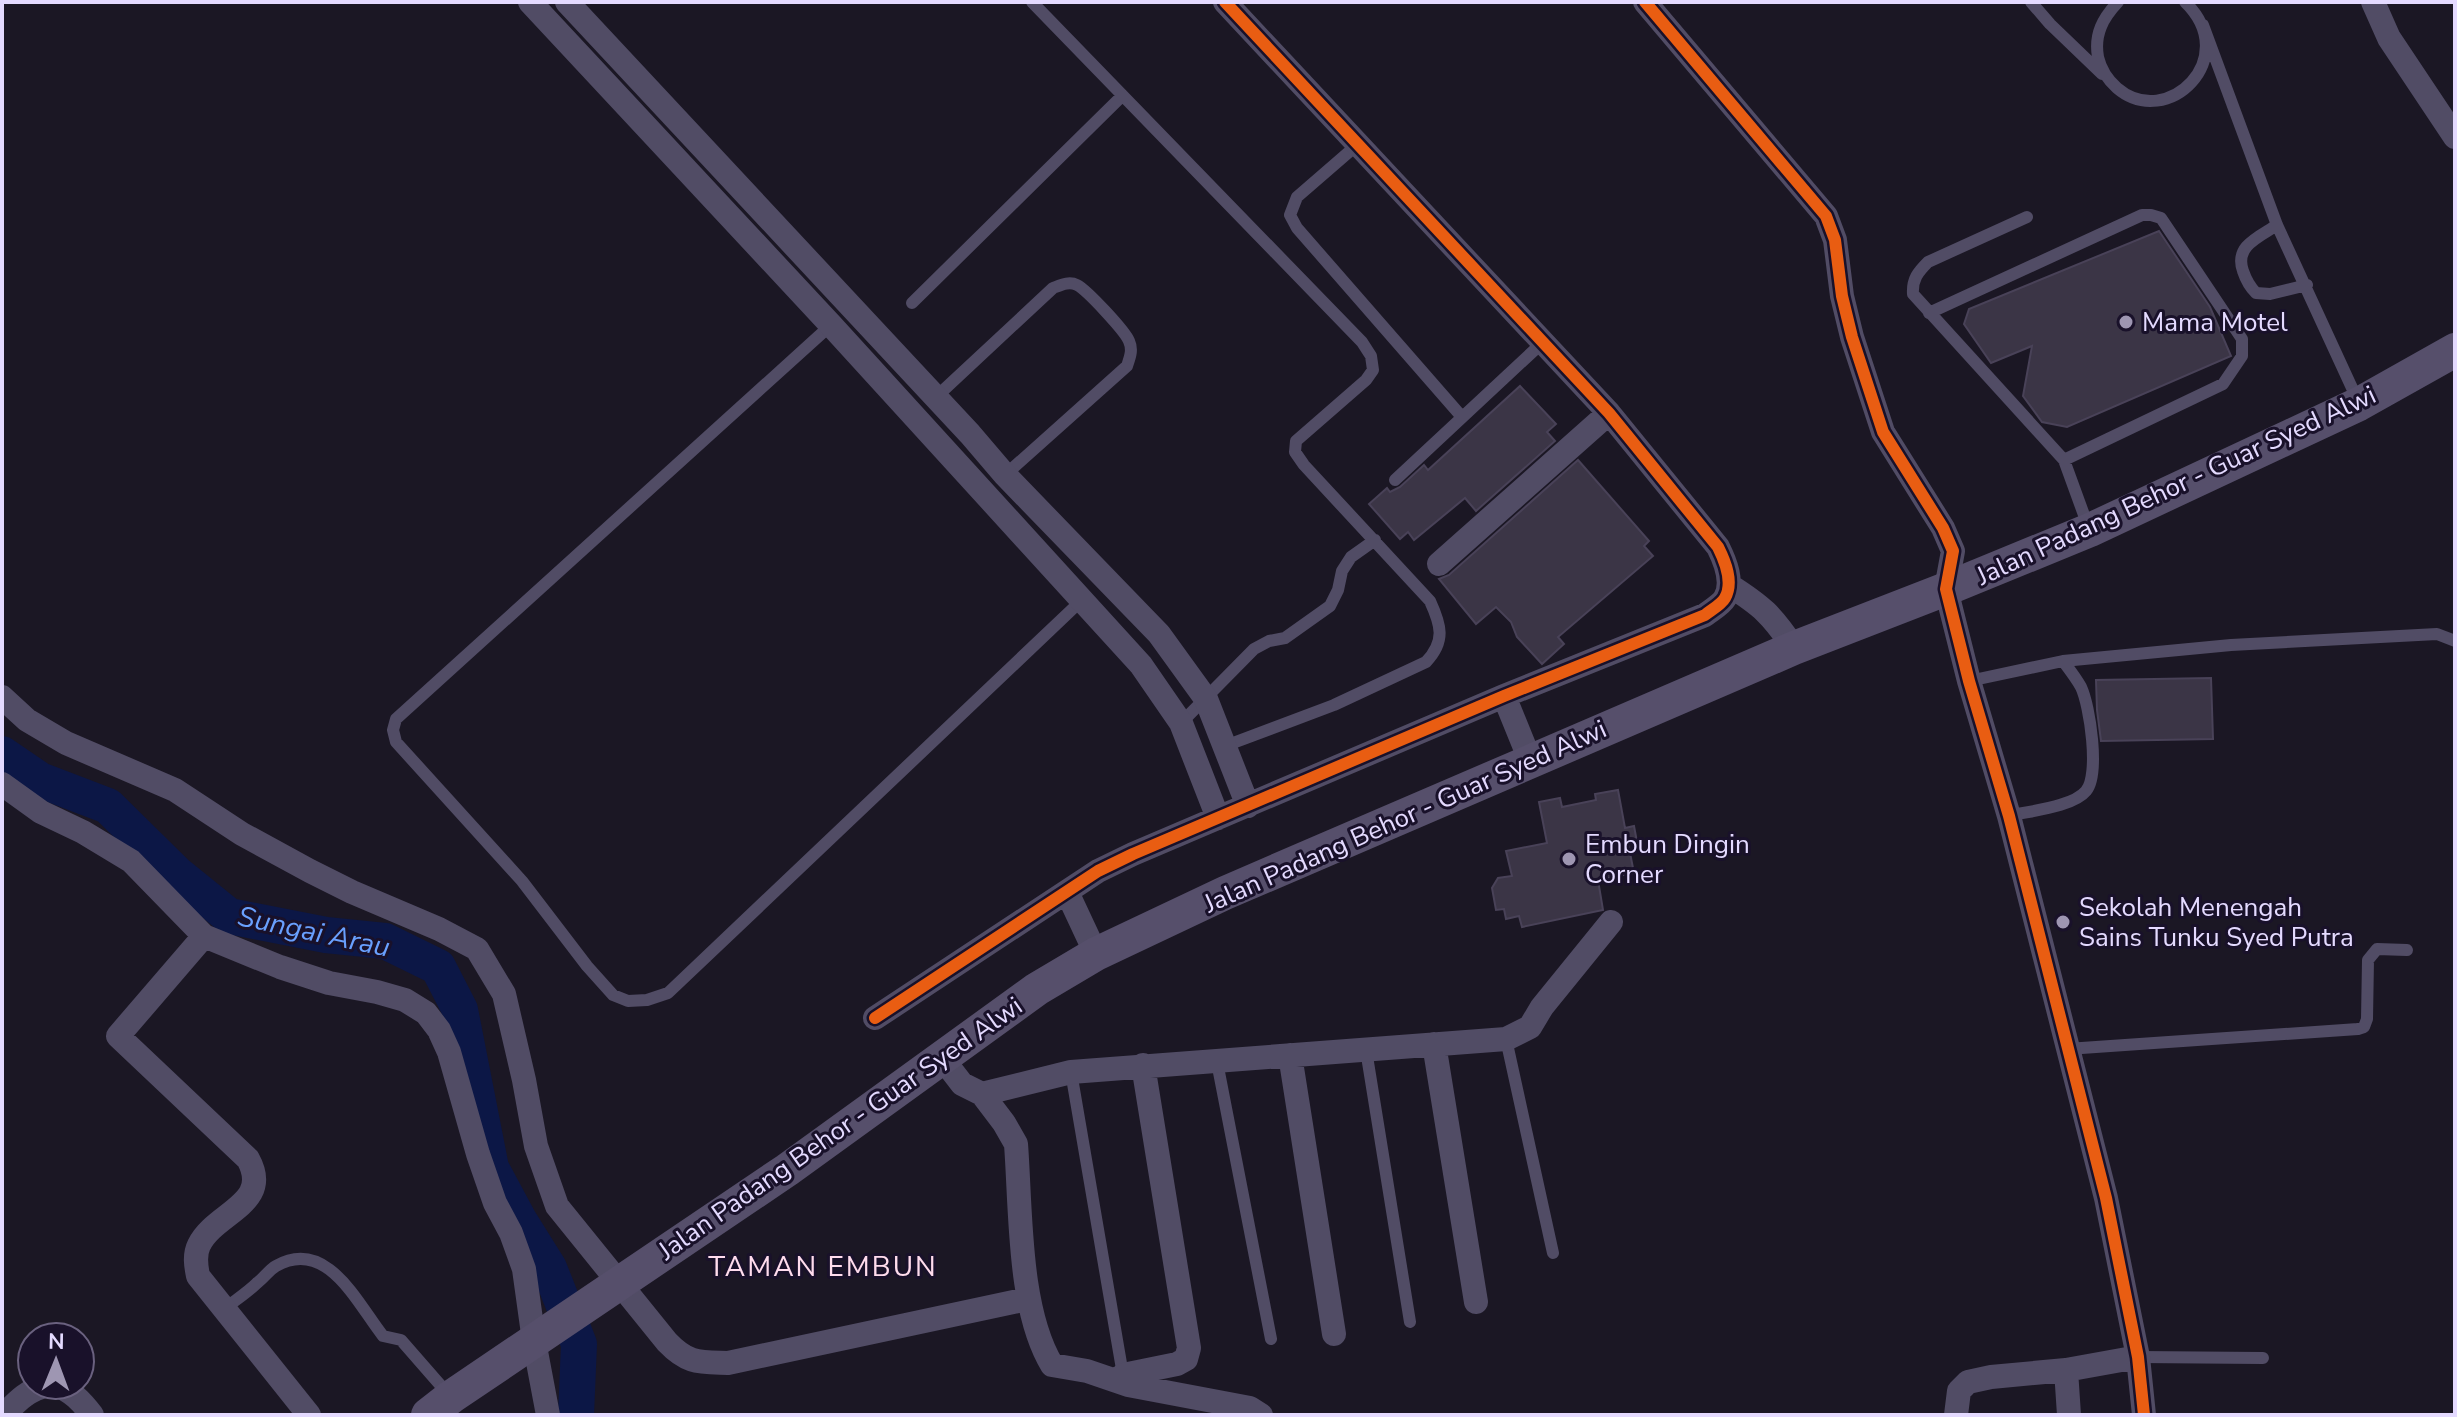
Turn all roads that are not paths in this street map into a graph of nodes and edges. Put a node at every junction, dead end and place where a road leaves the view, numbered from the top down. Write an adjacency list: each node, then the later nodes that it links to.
1 (530, 2): 20 (street)
2 (567, 2): 23 (street)
3 (1032, 2): 12 (lane)
4 (1225, 2): 14 (street)
5 (1645, 2): 34 (street)
6 (2031, 2): 11 (lane)
7 (2118, 2): 11 (lane)
8 (2185, 2): 10 (lane)
9 (2373, 2): 13 (street)
10 (2203, 25): 11 (lane); 16 (lane)
11 (2108, 79)
12 (1122, 96): 18 (lane); 31 (lane)
13 (2455, 137)
14 (1357, 145): 21 (street); 26 (lane)
15 (2027, 217): 19 (lane)
16 (2277, 225): 17 (lane); 17 (lane)
17 (2307, 285): 24 (lane)
18 (912, 303)
19 (1929, 313): 27 (lane); 27 (lane)
20 (831, 325): 35 (street); 35 (lane)
21 (1542, 343): 25 (street); 26 (lane)
22 (2455, 350): 24 (main road, Jalan Padang Behor - Guar Syed Alwi)
23 (935, 398): 28 (street); 28 (lane)
24 (2359, 404): 30 (main road, Jalan Padang Behor - Guar Syed Alwi)
25 (1609, 413): 32 (street); 33 (street)
26 (1462, 417): 29 (lane)
27 (2064, 460): 30 (lane)
28 (1005, 475): 42 (street)
29 (1395, 480)
30 (2090, 530): 34 (main road, Jalan Padang Behor - Guar Syed Alwi)
31 (1375, 540): 42 (lane); 44 (lane)
32 (1439, 564)
33 (1729, 585): 37 (street); 40 (street)
34 (1946, 589): 37 (main road, Jalan Padang Behor - Guar Syed Alwi); 39 (street)
35 (1083, 599): 43 (street)
36 (2455, 641): 38 (lane)
37 (1794, 648): 45 (main road, Jalan Padang Behor - Guar Syed Alwi)
38 (2063, 661): 39 (lane); 48 (lane)
39 (1969, 681): 48 (street)
40 (1504, 696): 45 (street); 47 (street)
41 (2, 697): 67 (street)
42 (1206, 699): 43 (lane); 44 (street)
43 (1181, 723): 49 (street)
44 (1225, 746): 47 (street)
45 (1530, 760): 54 (main road, Jalan Padang Behor - Guar Syed Alwi)
46 (2, 784): 52 (street)
47 (1248, 806): 49 (street)
48 (2009, 816): 58 (street)
49 (1218, 818): 50 (street)
50 (1067, 892): 54 (street); 55 (street)
51 (1611, 922): 56 (street)
52 (204, 936): 70 (street); 73 (street)
53 (2407, 950): 58 (lane)
54 (1096, 954): 61 (main road, Jalan Padang Behor - Guar Syed Alwi)
55 (875, 1018)
56 (1506, 1039): 57 (street); 66 (lane)
57 (1434, 1044): 59 (street); 69 (street)
58 (2067, 1049): 75 (street)
59 (1366, 1050): 60 (street); 71 (lane)
60 (1290, 1055): 62 (street); 72 (street)
61 (942, 1058): 65 (street); 67 (main road, Jalan Padang Behor - Guar Syed Alwi)
62 (1217, 1062): 63 (street); 74 (lane)
63 (1143, 1065): 64 (street); 78 (street)
64 (1071, 1072): 65 (street); 78 (lane)
65 (982, 1094): 68 (street)
66 (1553, 1253)
67 (616, 1284): 68 (street); 73 (main road, Jalan Padang Behor - Guar Syed Alwi)
68 (1027, 1299): 78 (street)
69 (1476, 1302)
70 (223, 1310): 79 (lane); 80 (street)
71 (1410, 1322)
72 (1334, 1334)
73 (539, 1338): 79 (main road, Jalan Padang Behor - Guar Syed Alwi); 81 (street)
74 (1271, 1339)
75 (2138, 1357): 76 (lane); 77 (street); 85 (street)
76 (2263, 1358)
77 (2066, 1370): 83 (street); 84 (street)
78 (1120, 1378): 82 (street)
79 (439, 1406)
80 (309, 1415)
81 (548, 1415)
82 (1261, 1415)
83 (1956, 1415)
84 (2069, 1415)
85 (2144, 1415)

